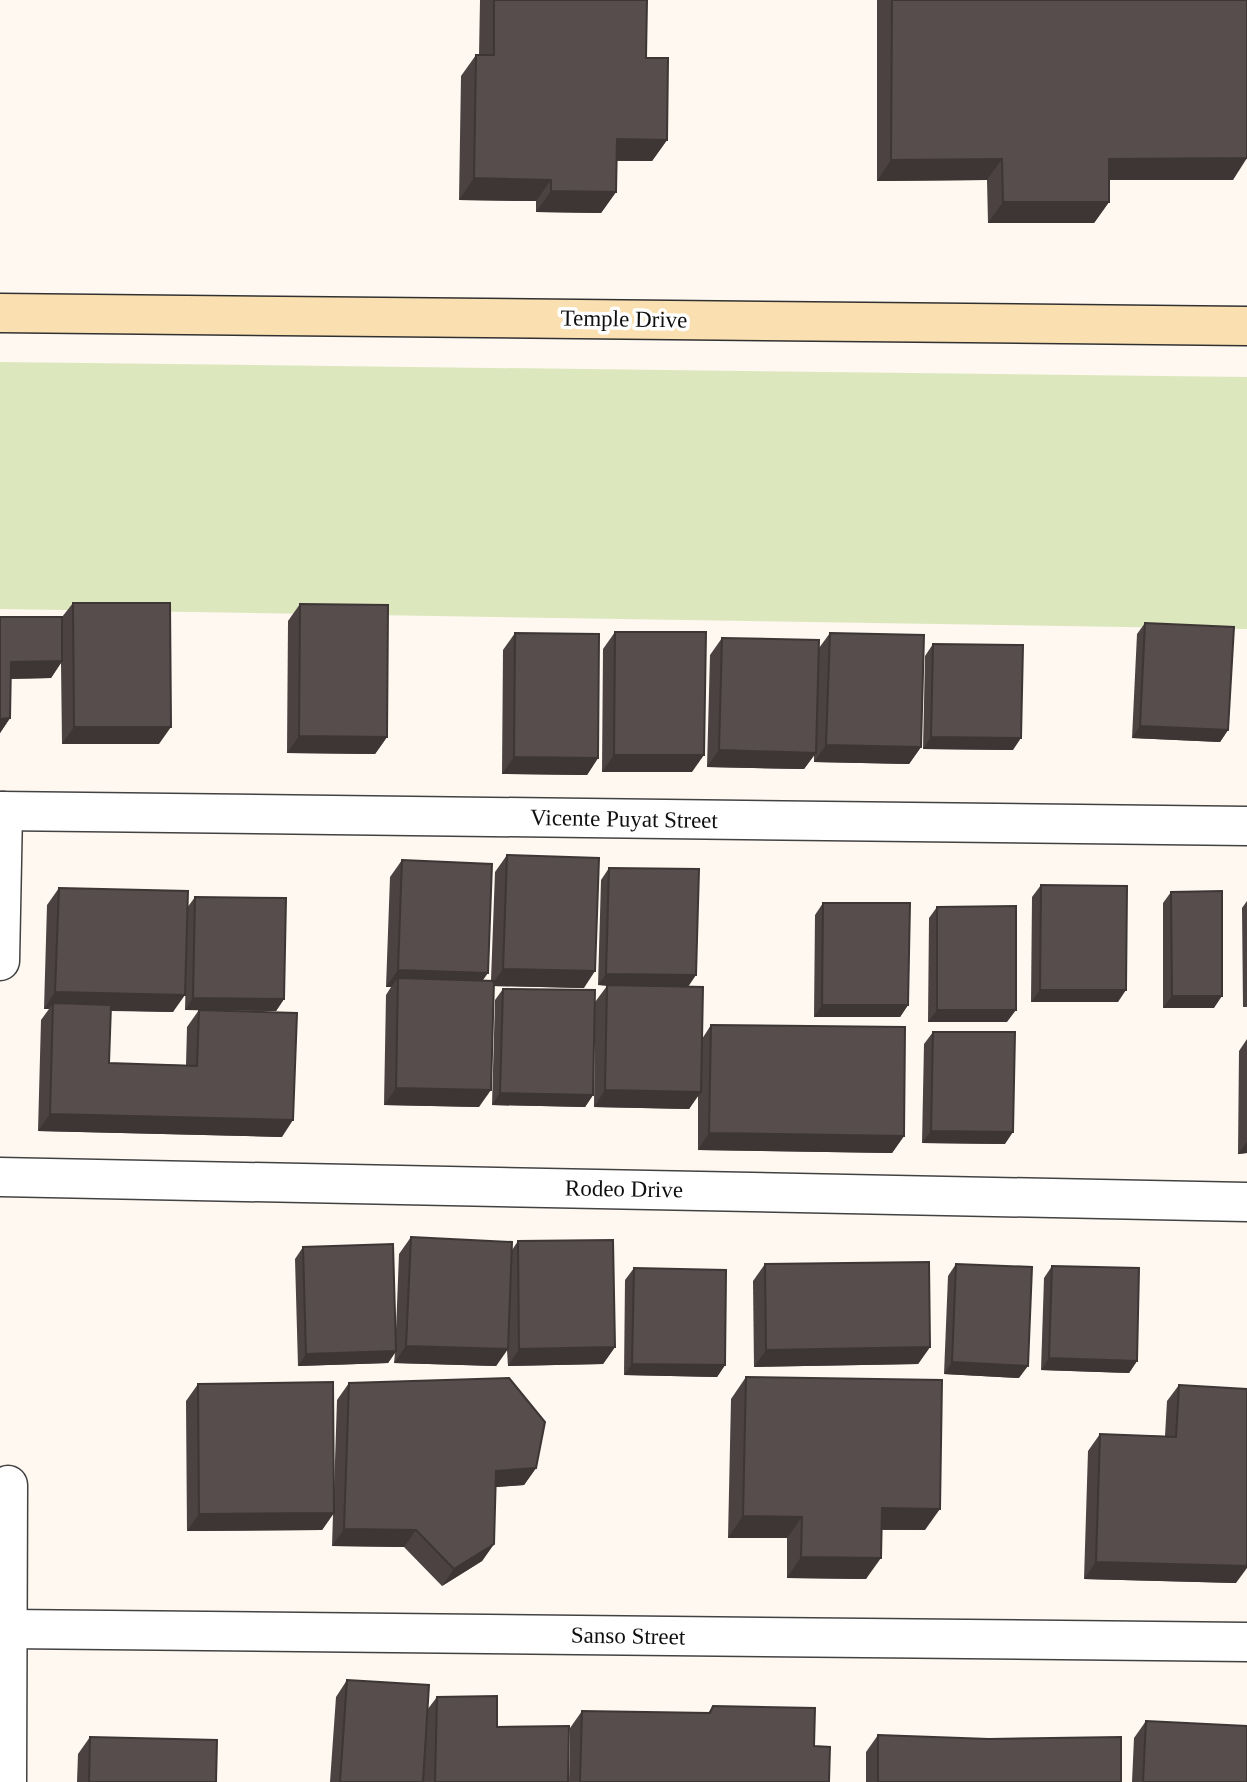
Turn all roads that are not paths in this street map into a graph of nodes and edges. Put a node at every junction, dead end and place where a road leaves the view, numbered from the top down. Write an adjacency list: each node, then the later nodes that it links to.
1 (0, 313): 2 (street, Temple Drive)
2 (1247, 326)
3 (2, 811): 4 (street, Vicente Puyat Street); 5 (street)
4 (1247, 827)
5 (0, 961)
6 (0, 1177): 7 (street, Rodeo Drive)
7 (1247, 1202)
8 (8, 1485): 9 (street)
9 (9, 1629): 10 (street, Sanso Street); 11 (street)
10 (1247, 1642)
11 (7, 1782)

